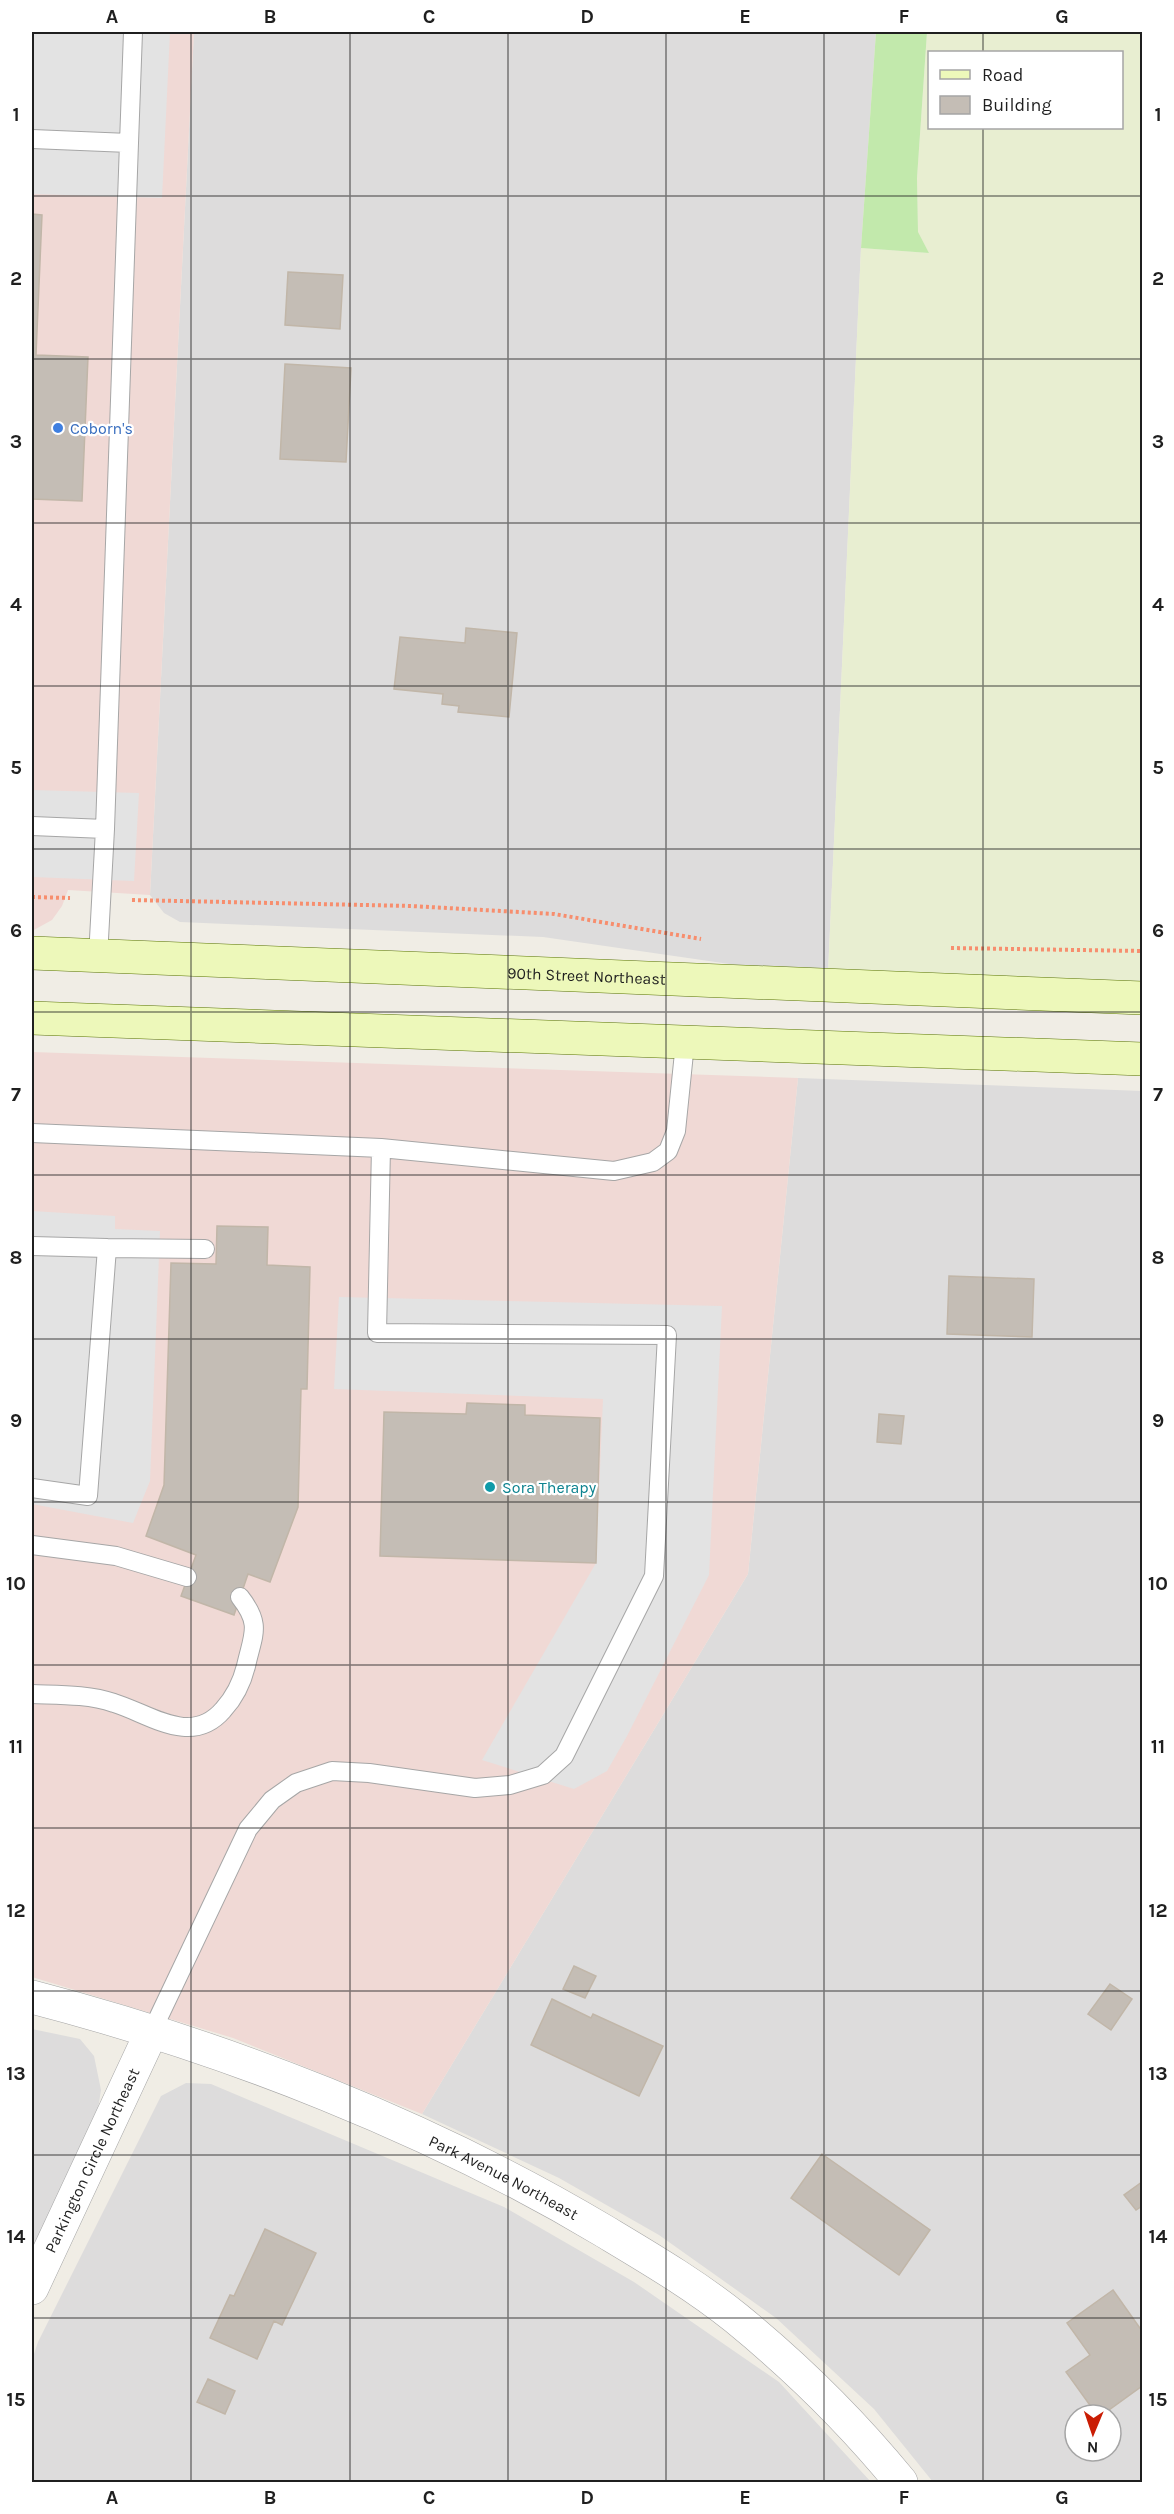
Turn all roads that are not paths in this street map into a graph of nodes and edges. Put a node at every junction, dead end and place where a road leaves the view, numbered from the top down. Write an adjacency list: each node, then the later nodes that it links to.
1 (133, 32): 3 (lane)
2 (32, 139): 3 (lane)
3 (129, 143): 5 (lane)
4 (32, 826): 5 (lane)
5 (105, 829): 7 (lane)
6 (32, 953): 7 (main road, 90th Street Northeast)
7 (98, 957): 8 (main road, 90th Street Northeast)
8 (1143, 998)
9 (32, 1018): 10 (main road)
10 (685, 1042): 11 (main road); 13 (lane)
11 (1143, 1059)
12 (32, 1133): 13 (lane)
13 (381, 1148): 23 (lane)
14 (32, 1246): 15 (lane)
15 (107, 1248): 16 (lane); 17 (lane)
16 (205, 1249)
17 (32, 1488)
18 (32, 1545): 19 (lane)
19 (188, 1576)
20 (240, 1598): 21 (lane)
21 (32, 1694)
22 (32, 1997): 23 (street, Park Avenue Northeast)
23 (152, 2031): 24 (street, Parkington Circle Northeast); 25 (street, Park Avenue Northeast)
24 (32, 2288)
25 (901, 2482)

